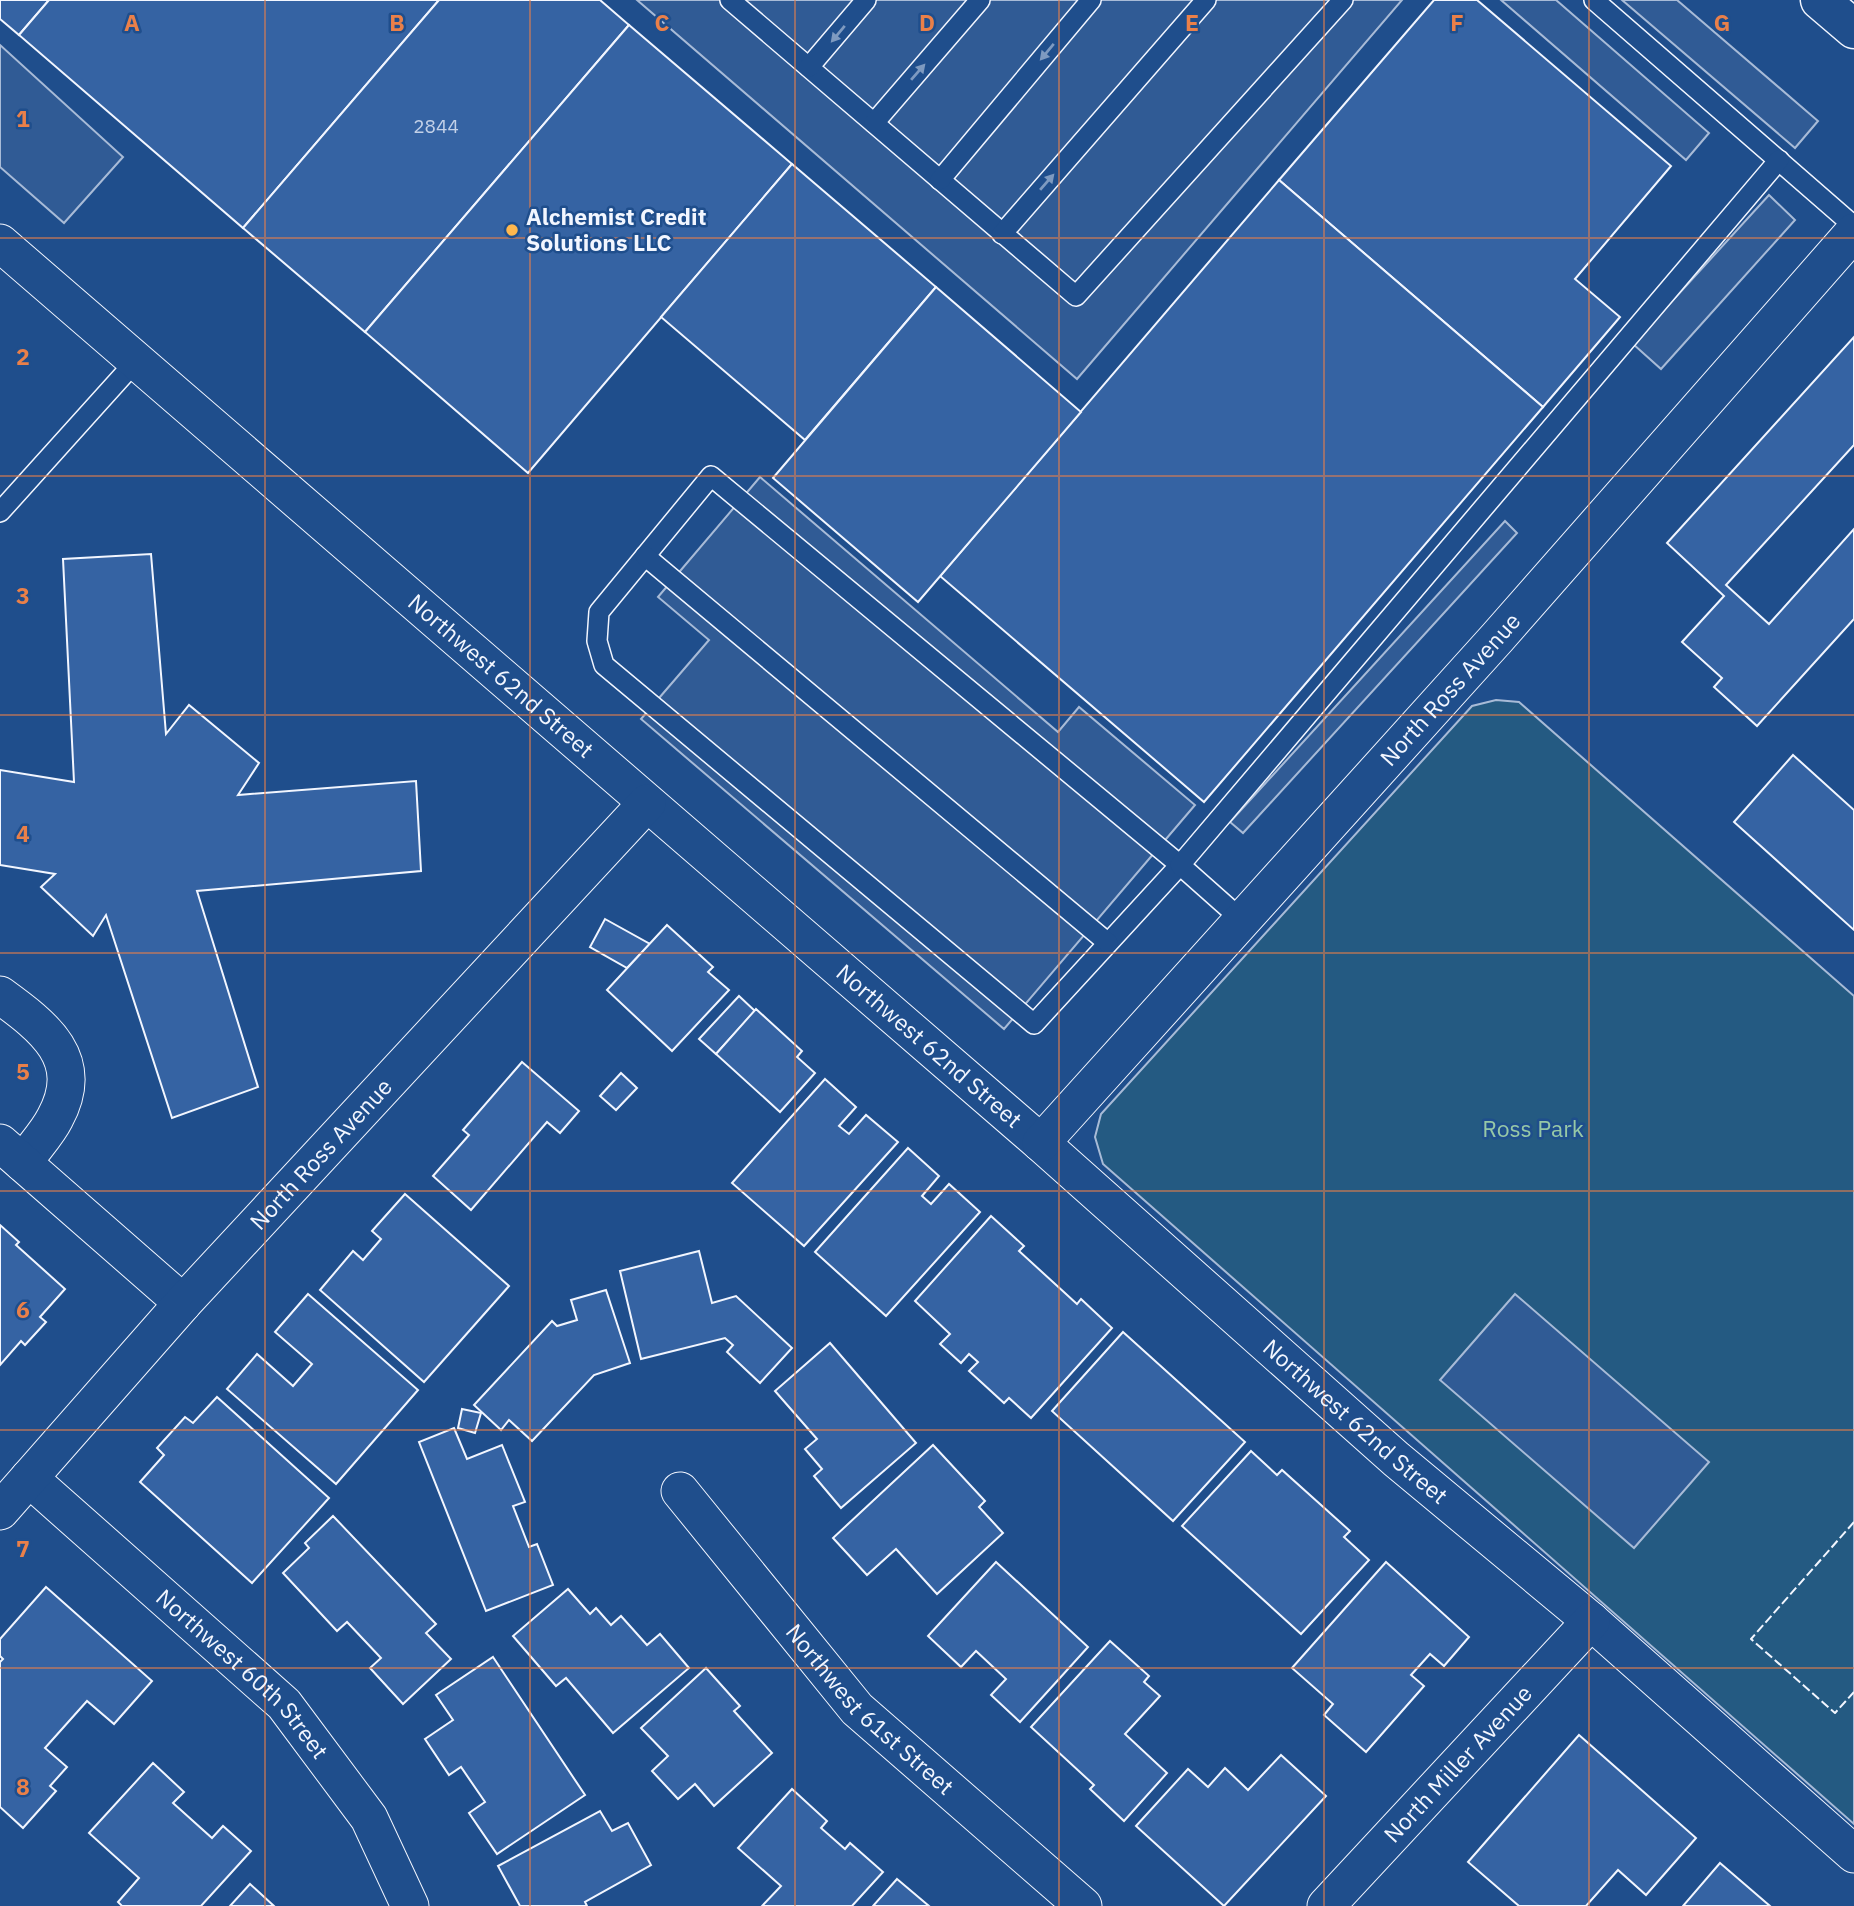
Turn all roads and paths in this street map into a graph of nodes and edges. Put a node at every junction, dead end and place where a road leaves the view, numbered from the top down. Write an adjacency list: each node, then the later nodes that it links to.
1 (866, 0): 10 (lane, one-way to 10)
2 (980, 0): 11 (lane, one-way to 2)
3 (1091, 0): 13 (lane, one-way to 13)
4 (1206, 0): 16 (lane, one-way to 4)
5 (1343, 0): 16 (lane)
6 (1594, 0): 12 (lane)
7 (1820, 0): 9 (main road)
8 (741, 3): 10 (lane)
9 (1854, 29)
10 (809, 67): 11 (lane)
11 (874, 123): 13 (lane)
12 (1779, 160): 14 (lane); 22 (lane)
13 (940, 180): 16 (lane)
14 (1854, 226)
15 (1854, 232): 23 (street, North Ross Avenue)
16 (1002, 234)
17 (0, 243): 18 (street, Northwest 62nd Street)
18 (136, 361): 19 (lane); 21 (street, Northwest 62nd Street)
19 (0, 512)
20 (645, 556): 22 (lane); 24 (lane); 24 (lane)
21 (647, 803): 26 (street, Northwest 62nd Street); 28 (street, North Ross Avenue)
22 (1180, 865): 23 (lane); 24 (lane)
23 (1242, 920): 26 (street, North Ross Avenue)
24 (1108, 943)
25 (0, 995): 27 (street)
26 (1041, 1143): 32 (street, Northwest 62nd Street)
27 (11, 1153): 28 (street)
28 (183, 1303): 29 (street, North Ross Avenue)
29 (29, 1478): 31 (street, North Ross Avenue); 34 (street, Northwest 60th Street)
30 (680, 1491): 35 (street, Northwest 61st Street)
31 (0, 1511)
32 (1591, 1621): 33 (street, Northwest 62nd Street); 36 (street, North Miller Avenue)
33 (1854, 1854)
34 (410, 1906)
35 (1083, 1906)
36 (1326, 1906)

